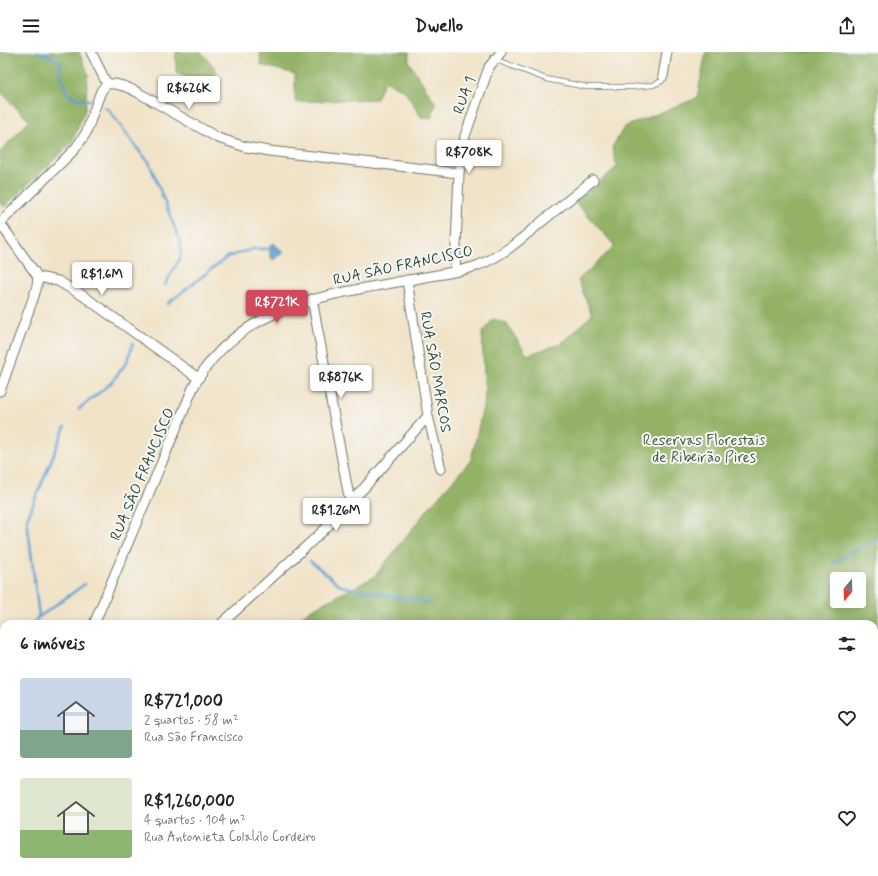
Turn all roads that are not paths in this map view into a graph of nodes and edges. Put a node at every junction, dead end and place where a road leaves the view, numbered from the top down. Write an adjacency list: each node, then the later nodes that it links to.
1 (91, 52): 5 (street)
2 (667, 52): 4 (street)
3 (498, 56): 4 (lane); 6 (street, RUA 1)
4 (663, 76)
5 (107, 84): 6 (street); 8 (street)
6 (458, 173): 9 (street, RUA 1)
7 (593, 180): 9 (street, RUA SÃO FRANCISCO)
8 (0, 223): 10 (street)
9 (455, 271): 11 (street, RUA SÃO FRANCISCO)
10 (38, 277): 13 (street); 14 (street)
11 (406, 280): 12 (street, RUA SÃO FRANCISCO); 15 (street, RUA SÃO MARCOS)
12 (312, 299): 13 (street, RUA SÃO FRANCISCO); 17 (street)
13 (198, 378): 18 (street, RUA SÃO FRANCISCO)
14 (0, 391)
15 (428, 416): 16 (street, RUA SÃO MARCOS); 17 (street)
16 (441, 469)
17 (350, 502): 19 (street)
18 (96, 620)
19 (225, 620)

